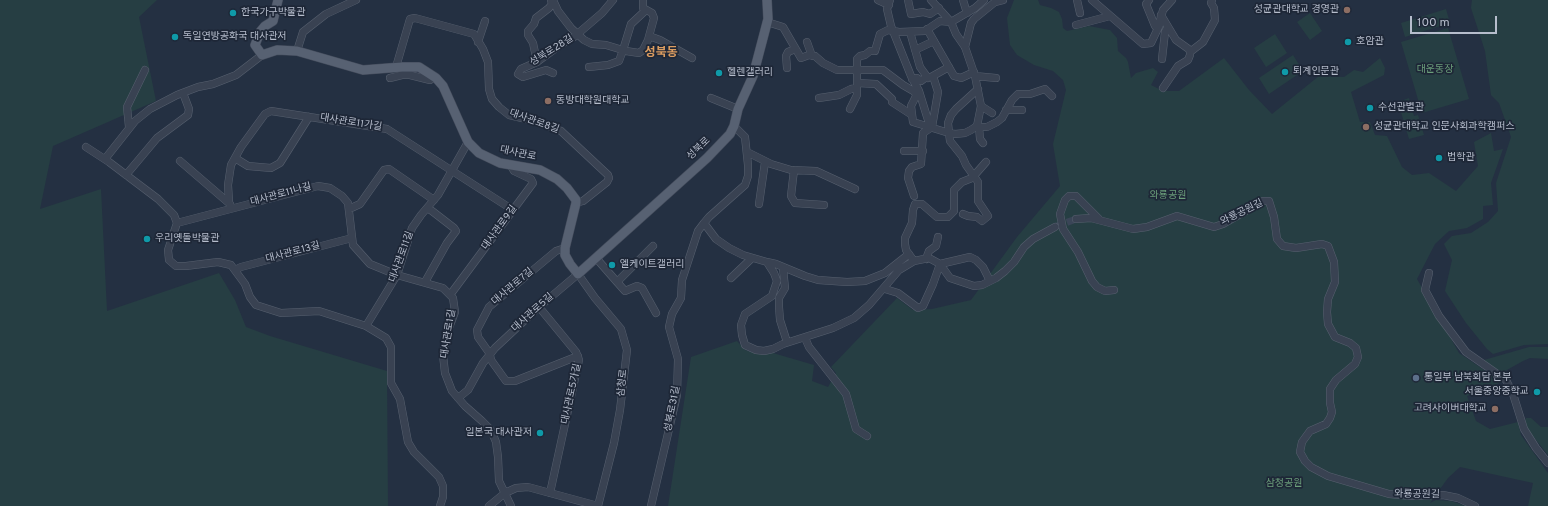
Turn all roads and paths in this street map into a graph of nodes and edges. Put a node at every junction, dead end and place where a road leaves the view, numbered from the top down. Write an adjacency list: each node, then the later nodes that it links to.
1 (278, 0): 44 (main road)
2 (356, 0): 42 (street)
3 (552, 0): 33 (street); 48 (street)
4 (613, 0): 33 (street, 성북로28길)
5 (643, 0): 20 (street)
6 (767, 0): 26 (main road, 성북로)
7 (878, 0): 18 (street)
8 (908, 0): 19 (street)
9 (931, 0): 19 (street)
10 (963, 0): 21 (street)
11 (984, 0): 21 (street)
12 (1003, 0): 38 (street)
13 (1077, 0): 22 (street)
14 (1092, 0): 24 (street)
15 (1149, 0): 23 (street)
16 (1172, 0): 23 (street)
17 (1212, 0): 43 (street)
18 (889, 2): 31 (street)
19 (939, 8): 27 (street)
20 (646, 10): 34 (street); 40 (street)
21 (967, 13): 27 (street)
22 (1080, 14)
23 (1161, 15): 24 (street); 29 (street)
24 (1110, 16): 28 (street)
25 (485, 21): 36 (street)
26 (768, 22): 39 (street); 70 (main road, 성북로)
27 (951, 22): 30 (street); 38 (street)
28 (1076, 25)
29 (1168, 27): 43 (street); 47 (street)
30 (927, 29): 32 (street); 35 (street)
31 (893, 31): 32 (street); 54 (street); 61 (street)
32 (910, 32): 41 (street)
33 (578, 35): 40 (street); 48 (street, 성북로28길)
34 (649, 36): 40 (street); 46 (street)
35 (934, 41): 41 (street); 51 (street)
36 (478, 42): 49 (street, 대사관로8길); 102 (street, 대사관로8길)
37 (807, 42): 45 (street)
38 (965, 47): 56 (street)
39 (795, 49): 45 (street); 52 (street)
40 (624, 50): 50 (street)
41 (915, 50): 58 (street)
42 (297, 51): 44 (main road, 대사관로); 49 (main road, 대사관로)
43 (1190, 52): 63 (street)
44 (262, 55): 65 (street)
45 (812, 56): 54 (street)
46 (692, 58)
47 (1162, 59)
48 (537, 62): 55 (street, 성북로28길)
49 (396, 67): 57 (main road, 대사관로)
50 (589, 67)
51 (949, 67): 56 (street); 58 (street)
52 (787, 68)
53 (145, 70): 79 (street)
54 (858, 70): 62 (street); 75 (street)
55 (553, 73)
56 (974, 74): 60 (street); 64 (street)
57 (435, 77): 59 (street); 82 (main road, 대사관로)
58 (931, 77): 61 (street); 80 (street)
59 (390, 78)
60 (996, 78)
61 (912, 79): 80 (street)
62 (857, 86): 68 (street); 71 (street); 75 (street)
63 (1163, 88)
64 (978, 89): 69 (street); 81 (street)
65 (183, 93): 79 (street); 96 (street)
66 (1052, 96): 72 (street)
67 (711, 98): 70 (street)
68 (819, 98)
69 (981, 106): 74 (street); 78 (street)
70 (738, 109): 77 (main road, 성북로)
71 (850, 109)
72 (1006, 110): 73 (street); 78 (street)
73 (1022, 110)
74 (992, 113)
75 (912, 115): 80 (street)
76 (309, 117): 88 (street, 대사관로11가길); 88 (street, 대사관로11가길); 94 (street, 대사관로11가길)
77 (734, 126): 87 (street, 성북로31길); 121 (main road, 성북로)
78 (978, 126): 81 (street); 83 (street)
79 (129, 127): 89 (street)
80 (932, 127): 81 (street); 86 (street)
81 (949, 133): 97 (street)
82 (468, 142): 93 (main road, 대사관로); 94 (street, 대사관로11길)
83 (982, 143)
84 (86, 147): 89 (street)
85 (904, 151): 86 (street)
86 (923, 151): 99 (street)
87 (747, 152): 91 (street); 113 (street, 성북로31길)
88 (235, 158): 101 (street, 대사관로11가길)
89 (105, 159): 96 (street)
90 (180, 161): 101 (street)
91 (765, 162): 95 (street); 103 (street)
92 (986, 162): 97 (street)
93 (511, 166): 102 (main road, 대사관로); 108 (street, 대사관로9길)
94 (452, 170): 100 (street, 대사관로11길); 108 (street)
95 (794, 170): 98 (street); 104 (street)
96 (126, 175): 112 (street)
97 (974, 176): 109 (street); 120 (street)
98 (855, 189)
99 (914, 196)
100 (434, 200): 106 (street, 대사관로11길); 107 (street)
101 (229, 201): 105 (street)
102 (576, 203): 119 (main road)
103 (759, 204)
104 (824, 205)
105 (232, 208): 107 (street, 대사관로11나길); 112 (street, 대사관로11나길)
106 (427, 208): 131 (street, 대사관로11길); 134 (street)
107 (349, 209): 117 (street, 대사관로11나길)
108 (513, 210): 138 (street, 대사관로9길)
109 (963, 214)
110 (1076, 219): 111 (street)
111 (1101, 221): 137 (street); 156 (street, 와룡공원길)
112 (177, 222): 128 (street)
113 (704, 223): 122 (street); 155 (street, 성북로31길)
114 (566, 225): 119 (street)
115 (1055, 227): 133 (street)
116 (938, 237): 123 (street)
117 (352, 238): 128 (street, 대사관로13길); 131 (street, 대사관로11나길)
118 (653, 246): 135 (street)
119 (563, 248): 130 (main road); 144 (street, 대사관로7길)
120 (909, 254): 124 (street); 127 (street)
121 (596, 258): 130 (main road, 성북로); 135 (street)
122 (752, 258): 125 (street); 132 (street)
123 (926, 259): 124 (street); 126 (street)
124 (914, 261): 136 (street)
125 (767, 262): 127 (street); 143 (street)
126 (940, 264): 133 (street); 133 (street); 136 (street)
127 (783, 268): 143 (street)
128 (235, 270): 141 (street)
129 (1429, 272): 148 (street)
130 (578, 274): 139 (street, 대사관로5길); 154 (street, 삼청로)
131 (397, 275): 134 (street, 대사관로1길); 141 (street, 대사관로11길)
132 (731, 278)
133 (990, 281)
134 (425, 282): 138 (street, 대사관로1길)
135 (617, 282): 140 (street)
136 (884, 289): 142 (street)
137 (1114, 290)
138 (450, 295): 146 (street, 대사관로1길)
139 (539, 307): 144 (street, 대사관로5길); 145 (street, 대사관로5가길)
140 (656, 313)
141 (366, 326): 151 (street)
142 (805, 338): 143 (street); 147 (street)
143 (787, 342)
144 (490, 354): 145 (street); 146 (street, 대사관로5길)
145 (578, 356): 150 (street, 대사관로5가길)
146 (458, 398): 149 (street, 대사관로1길)
147 (867, 436)
148 (1548, 464)
149 (505, 493): 150 (street); 152 (street); 153 (street, 대사관로1길)
150 (550, 493): 154 (street)
151 (440, 506)
152 (489, 506)
153 (511, 506)
154 (598, 506)
155 (651, 506)
156 (1476, 506)

